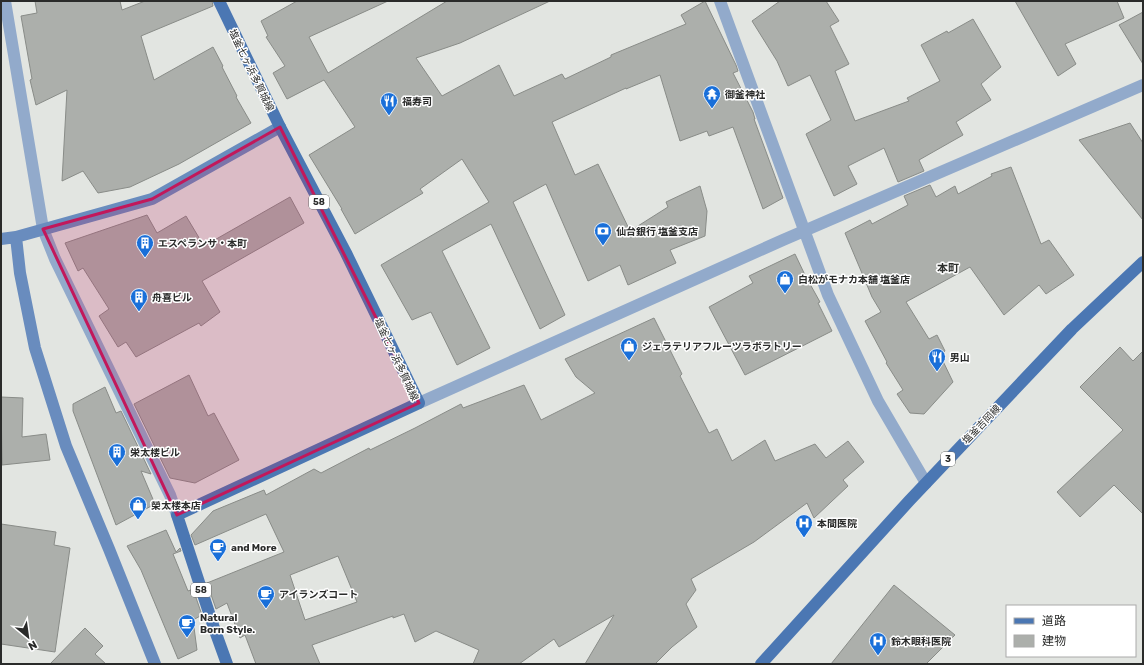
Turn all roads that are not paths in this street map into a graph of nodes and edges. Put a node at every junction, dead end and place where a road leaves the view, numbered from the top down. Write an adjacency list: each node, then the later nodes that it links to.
1 (5, 1): 6 (street)
2 (219, 1): 5 (main road, 塩釜七ヶ浜多賀城線 / 58)
3 (720, 1): 7 (street)
4 (1143, 85): 7 (street)
5 (280, 127): 6 (street); 11 (main road, 塩釜七ヶ浜多賀城線 / 58)
6 (43, 229): 8 (street); 13 (street)
7 (804, 230): 11 (street); 12 (street)
8 (16, 237): 9 (street); 14 (street)
9 (1, 239)
10 (1143, 262): 12 (main road, 塩釜吉岡線 / 3)
11 (419, 403): 13 (main road, 塩釜七ヶ浜多賀城線)
12 (926, 483): 16 (main road, 塩釜吉岡線 / 3)
13 (177, 515): 15 (main road, 58)
14 (155, 664)
15 (228, 664)
16 (761, 664)

